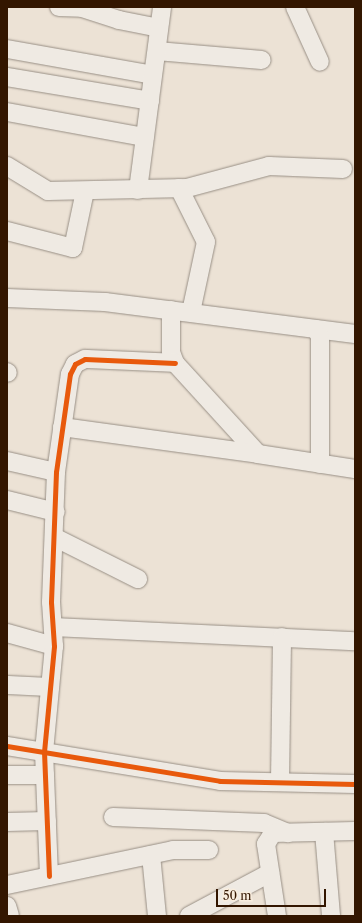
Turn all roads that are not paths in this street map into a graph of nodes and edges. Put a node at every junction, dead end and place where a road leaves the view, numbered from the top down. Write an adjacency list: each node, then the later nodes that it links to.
1 (59, 7): 4 (street)
2 (162, 7): 5 (street)
3 (295, 7): 9 (street)
4 (121, 14): 5 (street)
5 (160, 28): 7 (street)
6 (7, 48): 10 (street)
7 (157, 51): 8 (street); 10 (street)
8 (262, 60)
9 (320, 62)
10 (153, 75): 12 (street)
11 (7, 77): 12 (street)
12 (150, 101): 14 (street)
13 (7, 112): 14 (street)
14 (145, 137): 18 (street)
15 (7, 166): 19 (street)
16 (343, 169): 17 (street)
17 (179, 188): 18 (street); 23 (street)
18 (138, 190): 19 (street)
19 (86, 191): 20 (street)
20 (7, 231)
21 (7, 298): 22 (street)
22 (171, 310): 23 (street); 26 (street)
23 (191, 312): 24 (street)
24 (316, 329): 25 (street); 30 (street)
25 (355, 334)
26 (175, 363): 27 (street); 28 (street)
27 (62, 427): 28 (street); 32 (street)
28 (258, 454): 30 (street)
29 (7, 461): 32 (street)
30 (320, 464): 31 (street)
31 (355, 469)
32 (56, 472): 34 (street)
33 (7, 500): 34 (street)
34 (56, 512): 35 (street)
35 (54, 537): 36 (street); 37 (street)
36 (138, 579)
37 (52, 627): 39 (street); 41 (street)
38 (7, 633): 41 (street)
39 (282, 637): 40 (street); 48 (street)
40 (355, 641)
41 (54, 646): 43 (street)
42 (7, 686): 43 (street)
43 (50, 687): 45 (street)
44 (7, 746): 45 (street)
45 (44, 752): 47 (street); 48 (street)
46 (7, 775): 47 (street)
47 (45, 776): 51 (street)
48 (280, 782): 49 (street)
49 (355, 784)
50 (113, 817): 55 (street)
51 (47, 821): 52 (street); 59 (street)
52 (7, 822)
53 (355, 831): 54 (street)
54 (324, 832): 55 (street); 66 (street)
55 (288, 833): 58 (street)
56 (209, 850): 57 (street)
57 (152, 855): 59 (street); 63 (street)
58 (270, 873): 64 (street); 65 (street)
59 (49, 876): 60 (street)
60 (7, 885)
61 (7, 906): 62 (street)
62 (10, 916)
63 (157, 916)
64 (188, 916)
65 (277, 916)
66 (331, 916)

